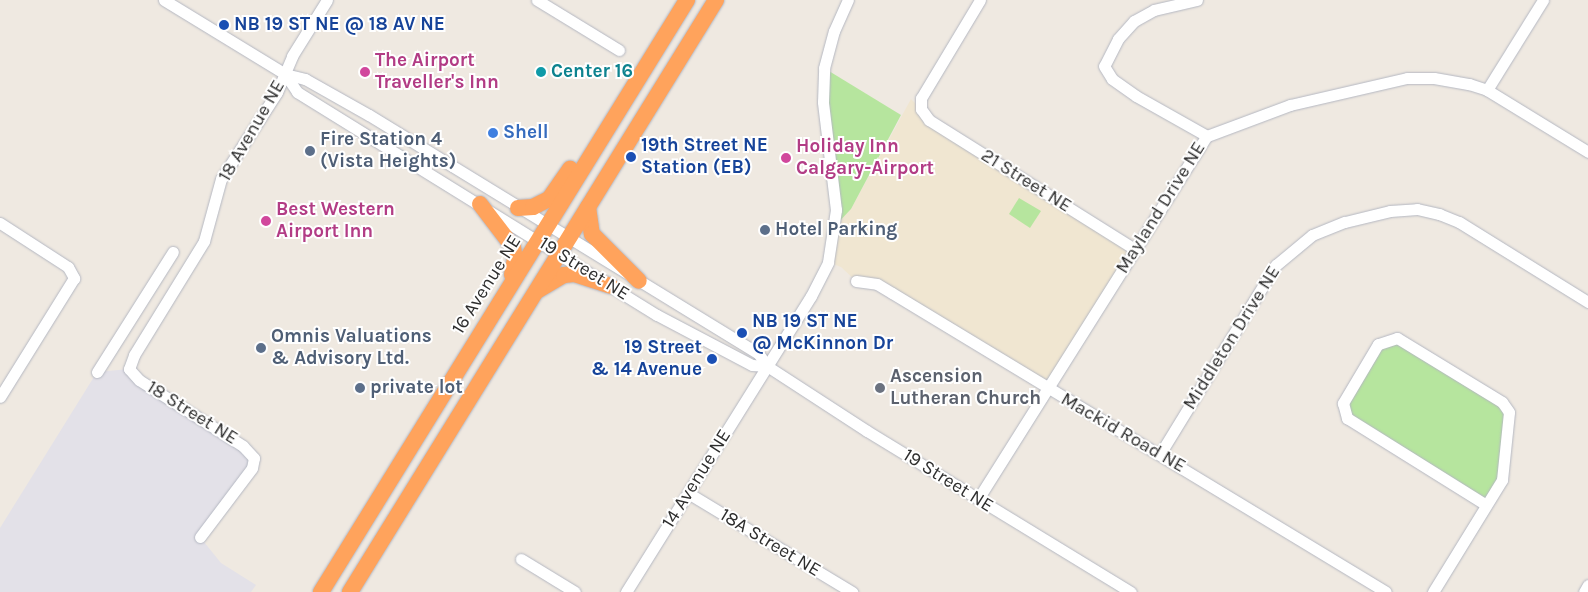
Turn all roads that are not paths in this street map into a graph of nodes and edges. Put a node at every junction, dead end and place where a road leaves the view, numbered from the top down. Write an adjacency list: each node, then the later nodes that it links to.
1 (164, 0): 11 (street, 19 Street NE)
2 (327, 0): 11 (street, 18 Avenue NE)
3 (538, 0): 10 (street)
4 (687, 0): 12 (highway, 16 Avenue NE)
5 (716, 0): 17 (highway)
6 (848, 0): 32 (street, 14 Avenue NE)
7 (980, 0): 23 (street, 21 Street NE)
8 (1197, 0): 14 (street)
9 (1543, 0): 13 (street)
10 (618, 50)
11 (285, 74): 16 (street, 19 Street NE); 18 (street, 19 Street NE); 33 (street, 18 Avenue NE)
12 (641, 76): 18 (highway); 20 (highway, 16 Avenue NE)
13 (1487, 90): 14 (street, Mayland Drive NE); 15 (street, Mayland Drive NE)
14 (1207, 136): 23 (street, Mayland Drive NE)
15 (1588, 152)
16 (480, 204): 22 (street, 19 Street NE); 28 (highway)
17 (588, 207): 21 (highway); 27 (highway)
18 (518, 208): 20 (street, 19 Street NE)
19 (0, 223): 36 (street)
20 (547, 226): 21 (street, 19 Street NE); 22 (highway, 16 Avenue NE)
21 (568, 239): 25 (highway); 27 (street, 19 Street NE)
22 (538, 240): 25 (street, 19 Street NE); 28 (highway, 16 Avenue NE)
23 (1135, 249): 35 (street, Mayland Drive NE)
24 (173, 252): 34 (street)
25 (558, 254): 29 (street, 19 Street NE); 30 (highway)
26 (856, 280): 35 (street, Mackid Road NE)
27 (639, 281): 32 (street, 19 Street NE)
28 (509, 286): 44 (highway, 16 Avenue NE)
29 (610, 286): 30 (highway); 32 (street, 19 Street NE)
30 (533, 294): 45 (highway)
31 (1588, 302): 37 (street, Middleton Drive NE)
32 (767, 366): 38 (street, 14 Avenue NE); 39 (street, 19 Street NE)
33 (129, 369): 41 (street, 18 Street NE)
34 (98, 372)
35 (1048, 389): 37 (street, Mackid Road NE); 39 (street, Mayland Drive NE)
36 (0, 397)
37 (1160, 454): 50 (street, Mackid Road NE)
38 (688, 493): 47 (street, 14 Avenue NE); 48 (street, 18A Street NE)
39 (978, 499): 49 (street, 19 Street NE)
40 (1486, 504): 40 (street); 51 (street)
41 (200, 537)
42 (521, 559): 46 (street)
43 (1588, 585): 52 (street)
44 (321, 592)
45 (350, 592)
46 (575, 592)
47 (626, 592)
48 (852, 592)
49 (1131, 592)
50 (1386, 592)
51 (1433, 592)
52 (1584, 592)

